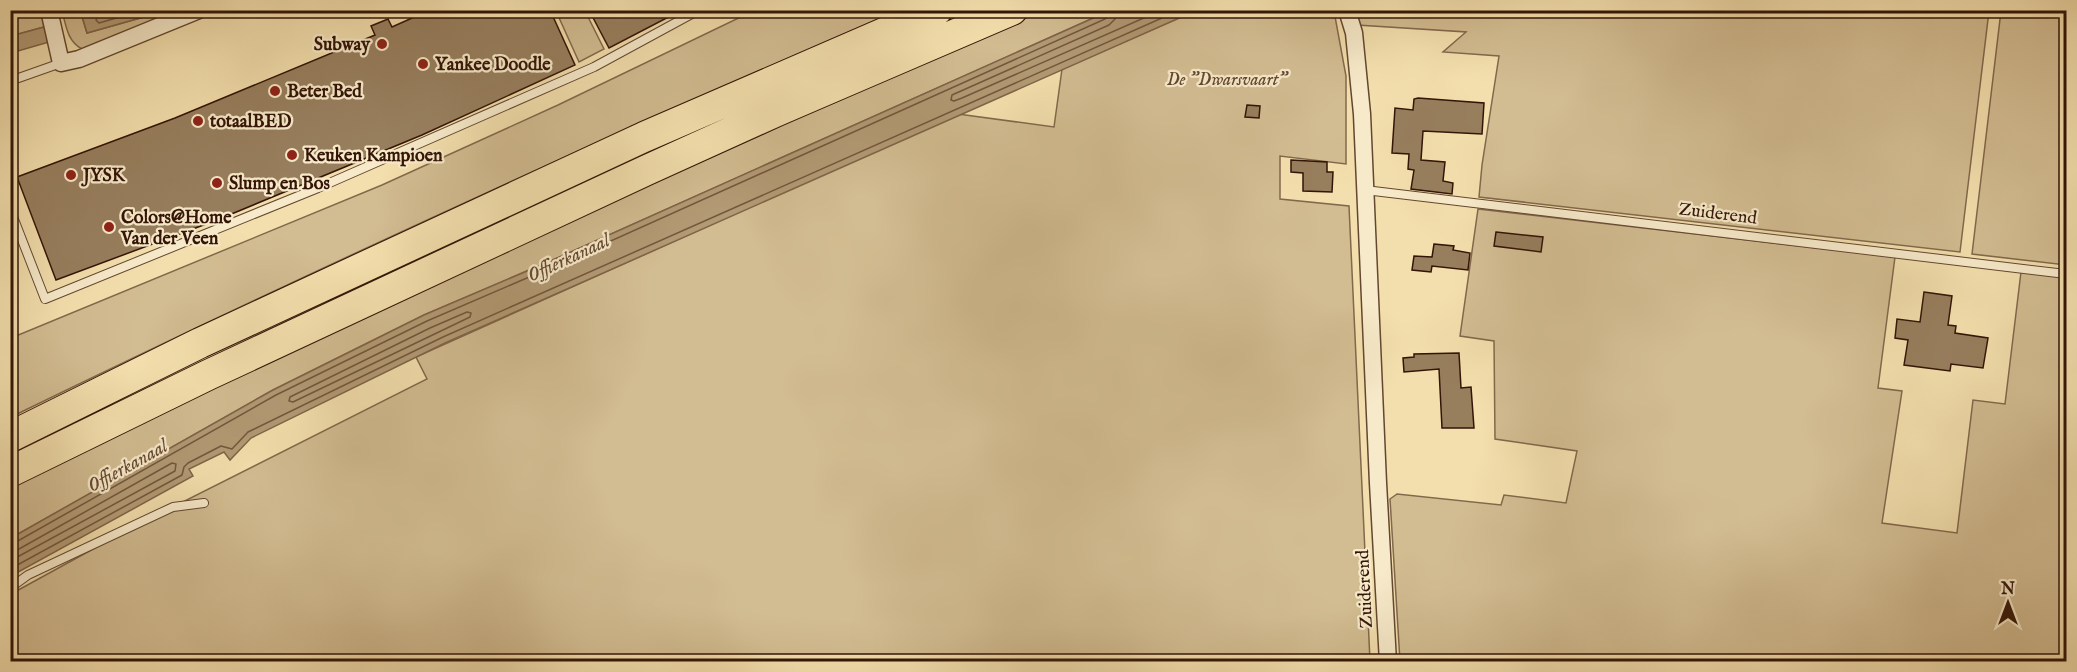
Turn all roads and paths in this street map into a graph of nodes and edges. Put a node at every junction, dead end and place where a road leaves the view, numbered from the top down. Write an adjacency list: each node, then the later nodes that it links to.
1 (49, 10): 7 (street)
2 (199, 10): 7 (street)
3 (699, 10): 10 (lane)
4 (937, 10): 12 (highway)
5 (1012, 10): 13 (highway)
6 (1347, 10): 9 (street, Zuiderend)
7 (61, 63): 8 (lane)
8 (10, 81)
9 (1365, 190): 11 (lane, Zuiderend); 16 (street, Zuiderend)
10 (10, 209)
11 (2067, 274)
12 (10, 437)
13 (10, 472)
14 (204, 503): 15 (lane)
15 (10, 588)
16 (1388, 662)

